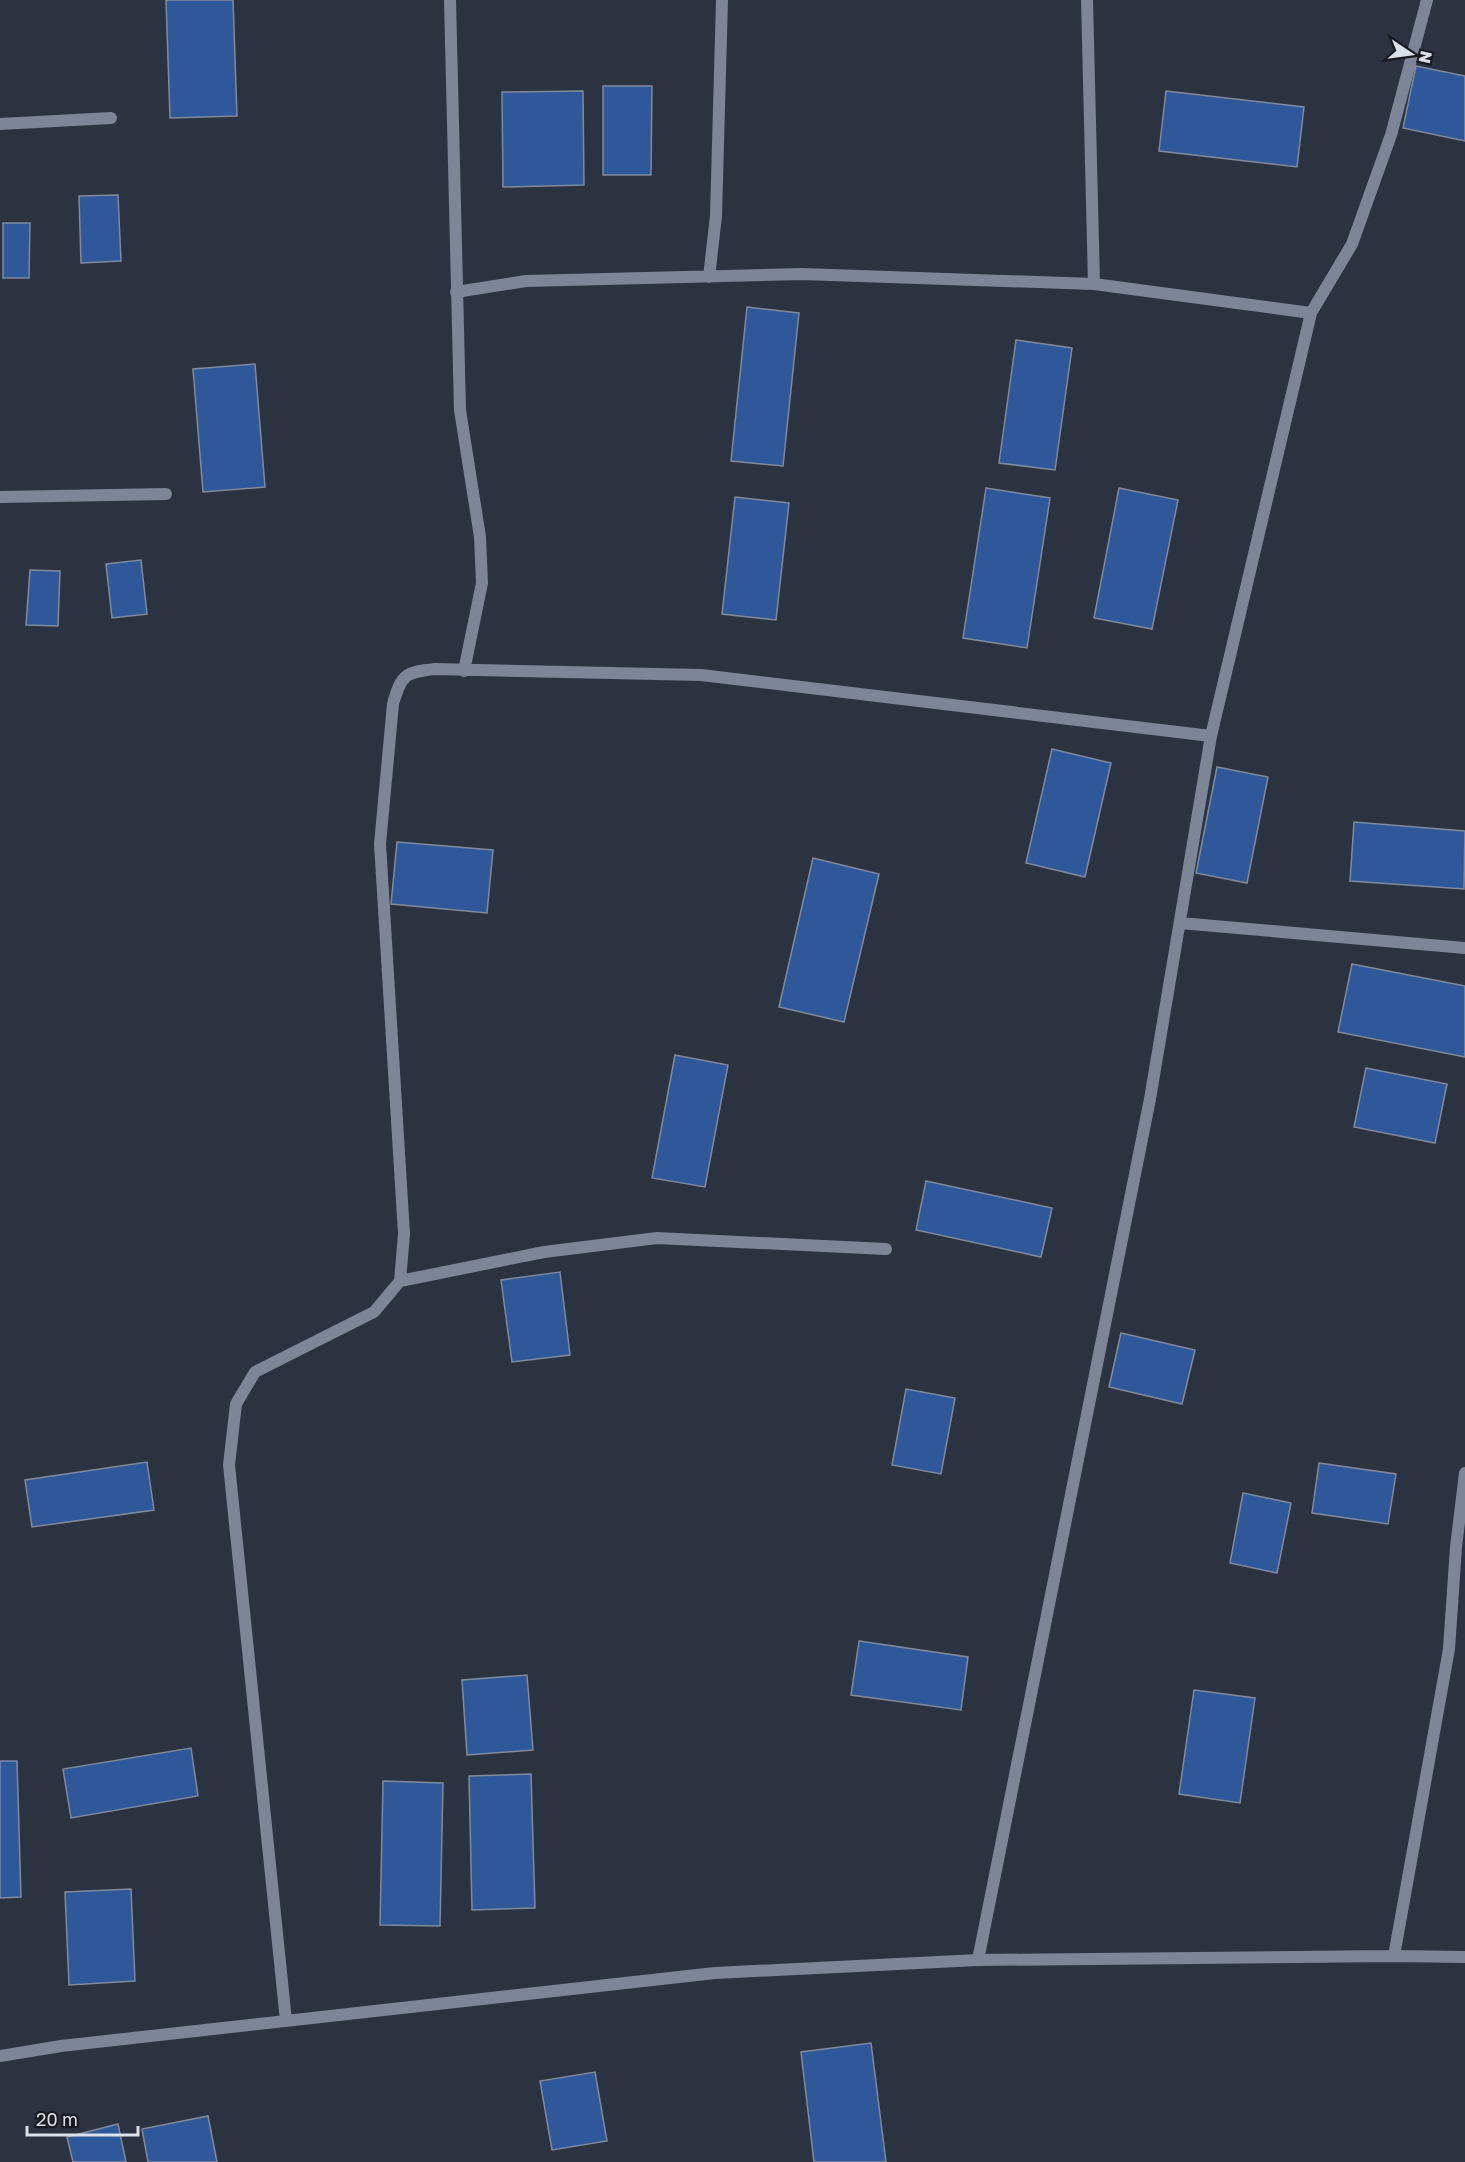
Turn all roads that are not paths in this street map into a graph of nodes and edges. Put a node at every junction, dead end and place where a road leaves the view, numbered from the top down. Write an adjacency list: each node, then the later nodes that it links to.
1 (450, 0): 9 (street)
2 (722, 0): 7 (street)
3 (1087, 0): 8 (street)
4 (1427, 0): 10 (street)
5 (111, 118): 6 (street)
6 (0, 124)
7 (709, 277): 8 (street); 9 (street)
8 (1094, 284): 10 (street)
9 (456, 292): 13 (street)
10 (1311, 313): 14 (street)
11 (166, 494): 12 (street)
12 (0, 497)
13 (464, 671): 14 (street); 18 (street)
14 (1211, 736): 15 (street)
15 (1180, 923): 16 (street); 22 (street)
16 (1465, 948)
17 (886, 1249): 18 (street)
18 (400, 1281): 23 (street)
19 (1465, 1473): 20 (street)
20 (1394, 1956): 21 (street); 22 (street)
21 (1465, 1958)
22 (978, 1960): 23 (street)
23 (286, 2021): 24 (street)
24 (0, 2056)

